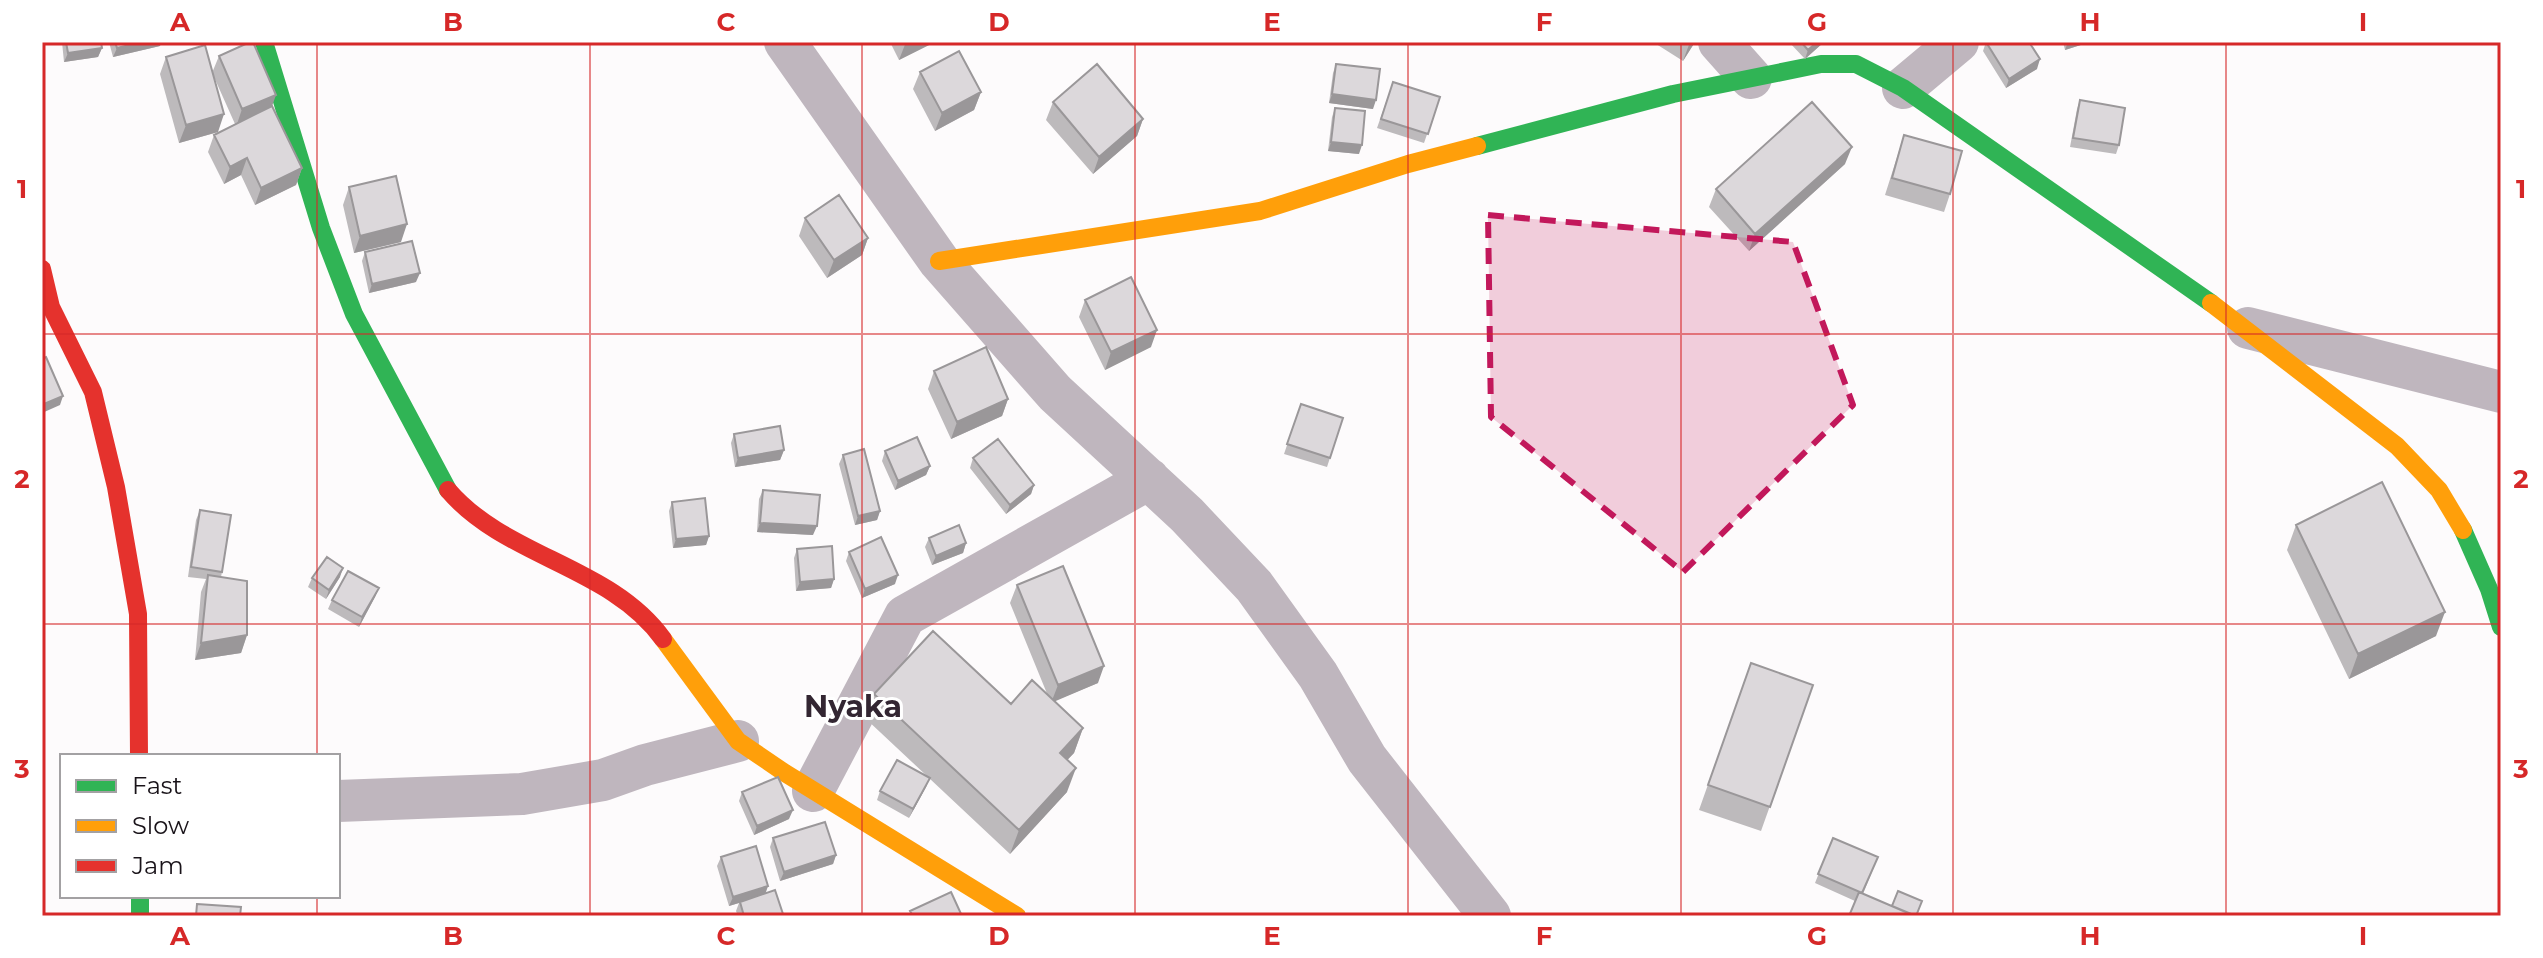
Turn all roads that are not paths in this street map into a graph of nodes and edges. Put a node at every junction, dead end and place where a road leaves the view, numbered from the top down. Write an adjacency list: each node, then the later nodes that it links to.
1 (264, 42): 13 (street)
2 (785, 42): 7 (street)
3 (1719, 42): 5 (street)
4 (1958, 42): 6 (street)
5 (1751, 78): 6 (street); 7 (street)
6 (1903, 88): 9 (street)
7 (939, 261): 11 (street)
8 (42, 269): 14 (street)
9 (2246, 328): 10 (street); 12 (street)
10 (2501, 392)
11 (1149, 479): 15 (street); 18 (street)
12 (2501, 627)
13 (738, 741): 15 (street); 16 (street)
14 (139, 754)
15 (813, 791): 17 (street)
16 (340, 801)
17 (1017, 916)
18 (1490, 916)

